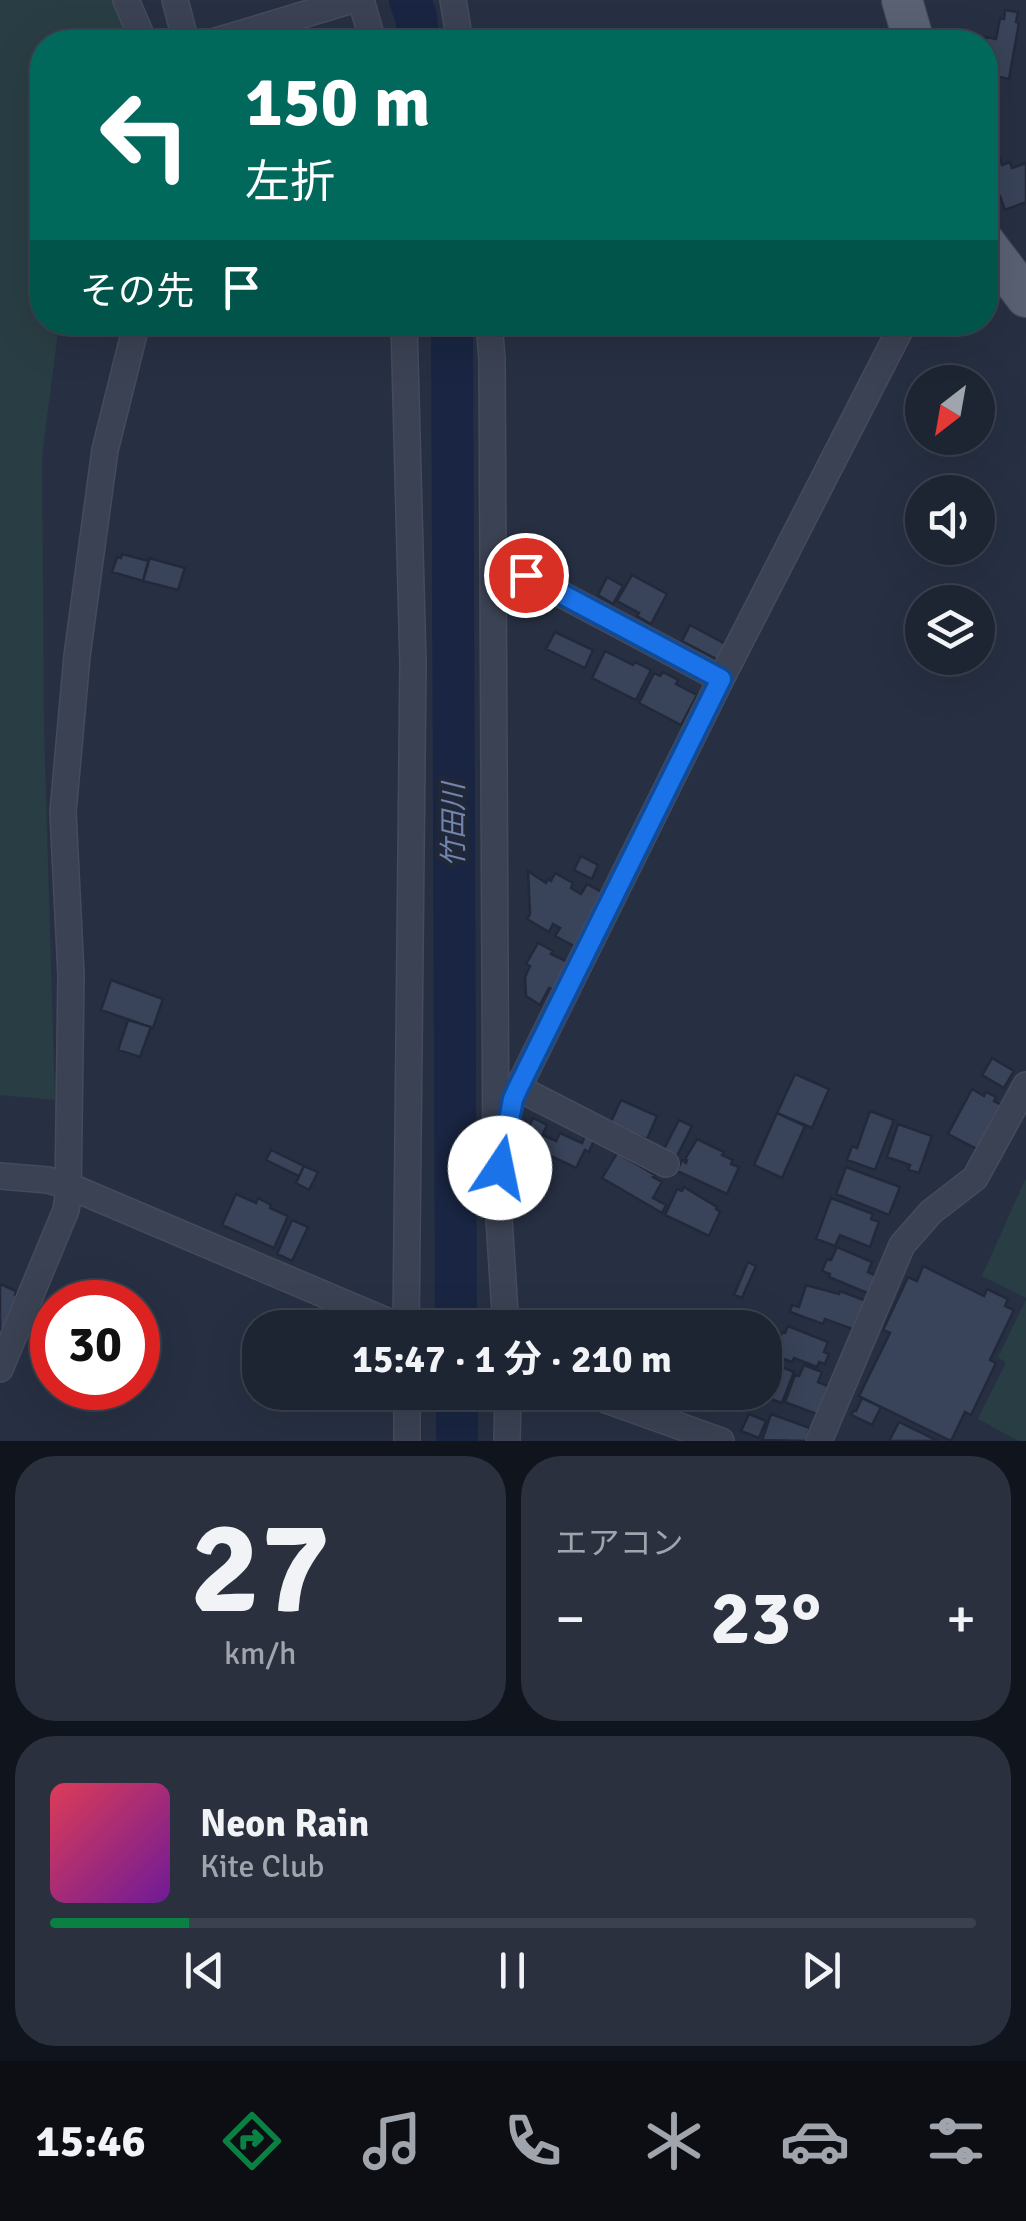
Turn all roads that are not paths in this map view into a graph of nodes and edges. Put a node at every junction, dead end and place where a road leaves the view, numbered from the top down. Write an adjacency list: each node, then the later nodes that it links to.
1 (126, 0): 7 (street)
2 (175, 0): 8 (street)
3 (352, 0): 9 (street)
4 (361, 0): 10 (street)
5 (452, 0): 11 (street)
6 (902, 0): 12 (main road)
7 (139, 30)
8 (183, 30)
9 (253, 30)
10 (370, 30)
11 (458, 30)
12 (911, 30)
13 (998, 260): 14 (main road)
14 (1026, 297)
15 (134, 335): 26 (street)
16 (404, 335): 28 (street)
17 (491, 335): 24 (street)
18 (897, 335): 20 (street)
19 (526, 575): 20 (street)
20 (721, 679): 22 (street)
21 (1026, 1085): 37 (street)
22 (518, 1088): 23 (street); 24 (street)
23 (666, 1164)
24 (496, 1172): 29 (street)
25 (0, 1176): 26 (street)
26 (69, 1186): 27 (street); 30 (street)
27 (362, 1310)
28 (404, 1310)
29 (505, 1310)
30 (0, 1369)
31 (407, 1410): 34 (street)
32 (508, 1410): 35 (street)
33 (634, 1410): 36 (street)
34 (407, 1441)
35 (507, 1441)
36 (721, 1441)
37 (819, 1441)

